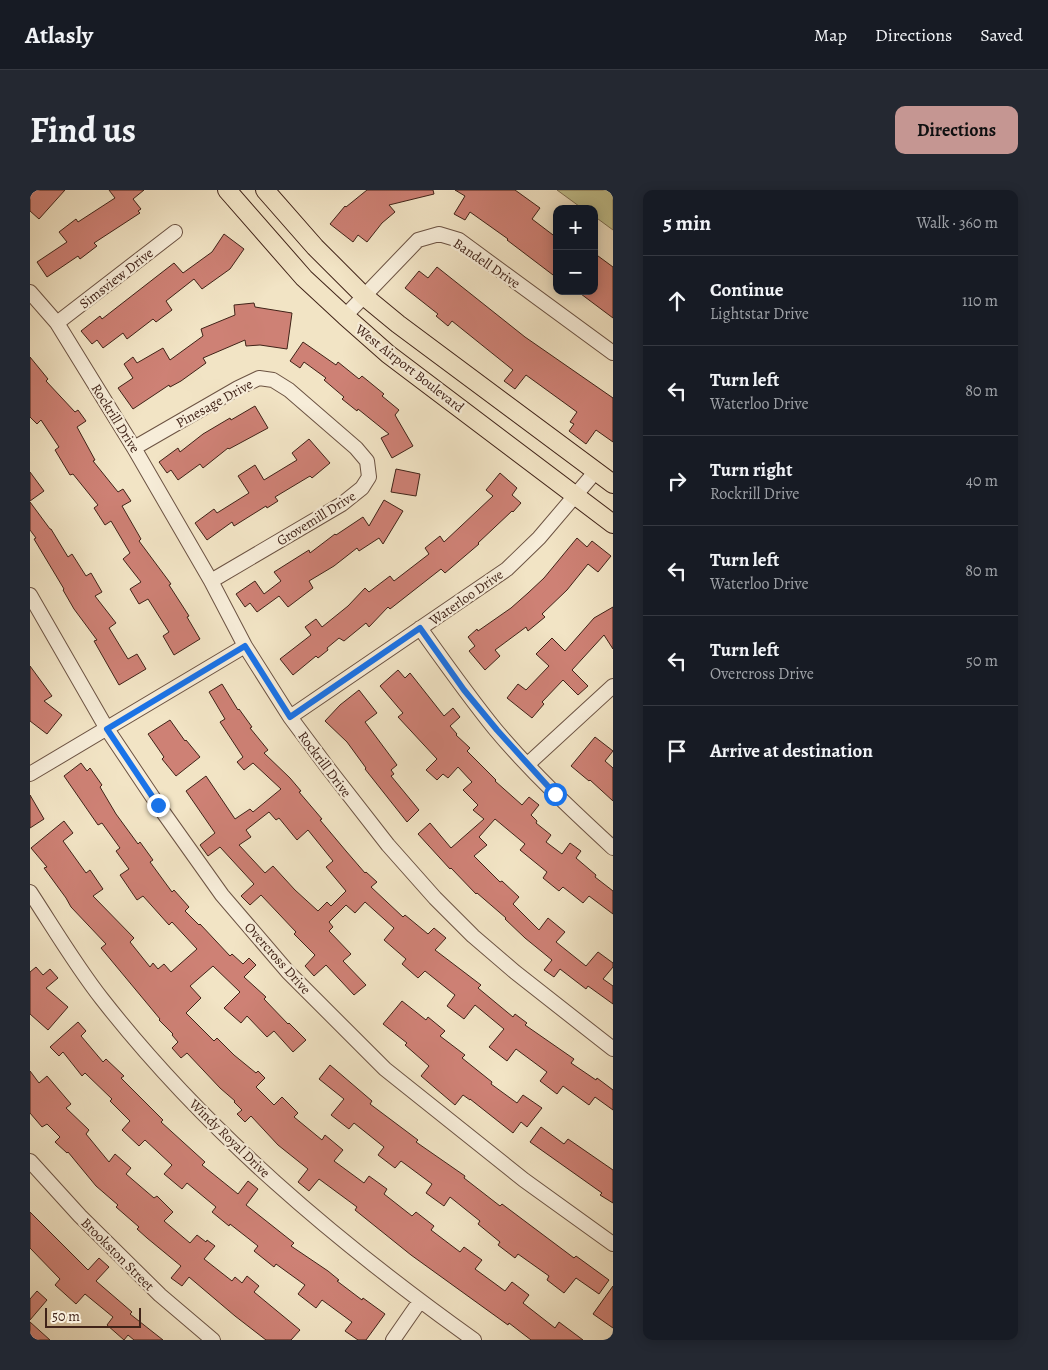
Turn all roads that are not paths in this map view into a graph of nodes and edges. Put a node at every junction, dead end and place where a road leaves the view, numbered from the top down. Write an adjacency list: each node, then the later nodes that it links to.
1 (228, 190): 6 (main road, West Airport Boulevard)
2 (265, 190): 5 (main road, West Airport Boulevard)
3 (175, 232): 7 (street, Simsview Drive)
4 (30, 292): 7 (street, Rockrill Drive)
5 (364, 296): 6 (street, Bandell Drive); 8 (street, Bandell Drive); 11 (main road, West Airport Boulevard)
6 (345, 316): 13 (main road, West Airport Boulevard)
7 (57, 323): 10 (street, Rockrill Drive)
8 (613, 353)
9 (317, 415): 10 (street, Pinesage Drive); 15 (street, Grovemill Drive)
10 (134, 448): 15 (street, Rockrill Drive)
11 (596, 471): 12 (main road, West Airport Boulevard); 13 (street, Waterloo Drive)
12 (613, 484)
13 (576, 495): 14 (main road, West Airport Boulevard); 17 (street, Waterloo Drive)
14 (613, 524)
15 (212, 581): 18 (street, Rockrill Drive)
16 (30, 595): 21 (street, Overcross Drive)
17 (420, 628): 20 (street, Waterloo Drive); 22 (street)
18 (245, 646): 20 (street, Rockrill Drive); 21 (street)
19 (613, 686): 22 (street)
20 (290, 717): 26 (street, Rockrill Drive)
21 (107, 729): 23 (street); 28 (street, Overcross Drive)
22 (528, 764): 24 (street)
23 (30, 774)
24 (613, 848)
25 (30, 892): 29 (street, Windy Royal Drive)
26 (613, 1049)
27 (30, 1161): 30 (street, Brookston Street)
28 (613, 1244)
29 (420, 1301): 31 (street); 32 (street, Windy Royal Drive)
30 (213, 1340)
31 (393, 1340)
32 (474, 1340)

